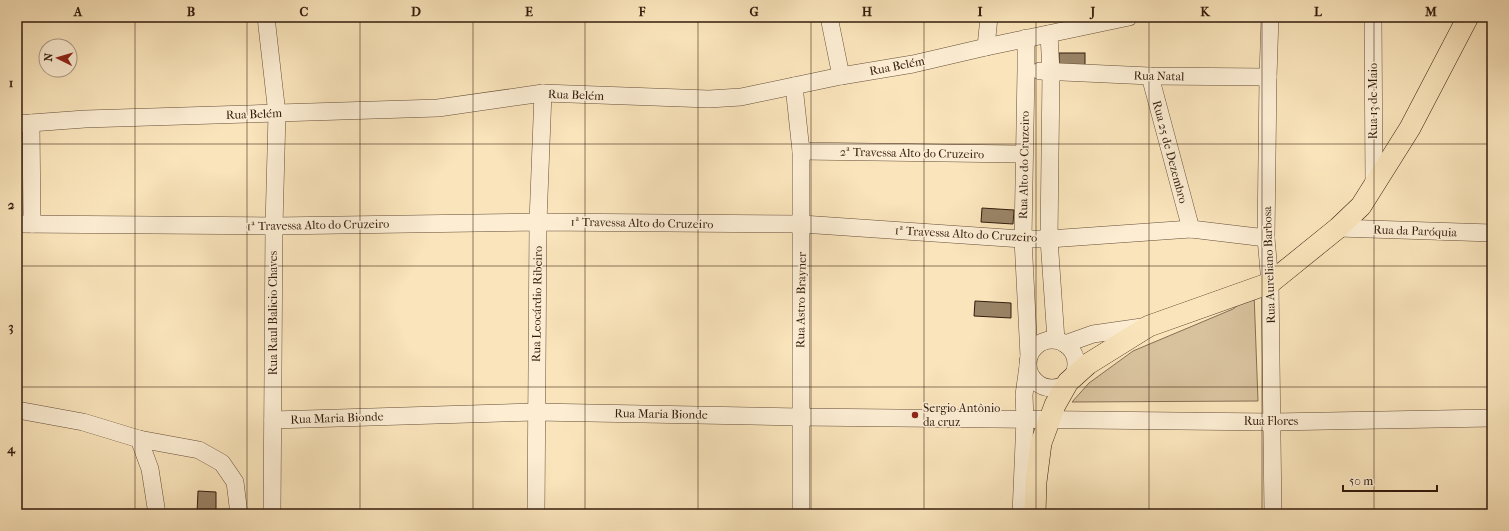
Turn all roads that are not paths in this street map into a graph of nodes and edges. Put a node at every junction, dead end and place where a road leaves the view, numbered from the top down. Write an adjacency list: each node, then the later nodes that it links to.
1 (266, 17): 19 (street, Rua Raul Balicio Chaves)
2 (829, 17): 14 (street)
3 (989, 17): 11 (street)
4 (1128, 17): 8 (street, Rua Belém)
5 (1270, 17): 16 (street, Rua Aureliano Barbosa)
6 (1373, 17): 23 (street, Rua 13 de Maio)
7 (1468, 17): 23 (main road)
8 (1104, 19): 9 (street, Rua Belém)
9 (1049, 34): 10 (street, Rua Belém); 13 (street)
10 (1026, 38): 11 (street, Rua Belém); 12 (street, Rua Alto do Cruzeiro)
11 (986, 47): 14 (street, Rua Belém)
12 (1026, 70): 13 (street); 22 (street, Rua Alto do Cruzeiro)
13 (1051, 72): 15 (street, Rua Natal); 33 (street)
14 (841, 76): 17 (street, Rua Belém)
15 (1150, 76): 16 (street, Rua Natal); 29 (street, Rua 25 de Dezembro)
16 (1268, 77): 31 (street, Rua Aureliano Barbosa)
17 (794, 86): 18 (street, Rua Belém); 21 (street, Rua Astro Brayner)
18 (543, 93): 19 (street, Rua Belém); 24 (street, Rua Leocárdio Ribeiro)
19 (277, 114): 20 (street, Rua Belém); 27 (street, Rua Raul Balicio Chaves)
20 (24, 123): 25 (street)
21 (801, 151): 22 (street, 2ª Travessa Alto do Cruzeiro); 26 (street, Rua Astro Brayner)
22 (1024, 154): 32 (street, Rua Alto do Cruzeiro)
23 (1374, 185): 28 (main road)
24 (538, 222): 26 (street, 1ª Travessa Alto do Cruzeiro); 27 (street, 1ª Travessa Alto do Cruzeiro); 40 (street, Rua Leocárdio Ribeiro)
25 (25, 224): 27 (street, 1ª Travessa Alto do Cruzeiro)
26 (802, 224): 32 (street, 1ª Travessa Alto do Cruzeiro); 41 (street, Rua Astro Brayner)
27 (274, 226): 44 (street, Rua Raul Balicio Chaves)
28 (1338, 228): 30 (street, Rua da Paróquia); 34 (main road)
29 (1191, 229): 31 (street, 1ª Travessa Alto do Cruzeiro); 33 (street, 1ª Travessa Alto do Cruzeiro)
30 (1492, 234)
31 (1266, 238): 34 (street, Rua Aureliano Barbosa)
32 (1023, 239): 33 (street, 1ª Travessa Alto do Cruzeiro); 37 (street, Rua Alto do Cruzeiro)
33 (1049, 239): 36 (street)
34 (1270, 283): 35 (main road); 46 (street, Rua Aureliano Barbosa)
35 (1149, 326): 36 (street); 38 (main road)
36 (1060, 342): 37 (street); 38 (street)
37 (1029, 361): 38 (street); 43 (street, Rua Alto do Cruzeiro)
38 (1068, 382): 45 (main road)
39 (23, 411): 47 (street)
40 (536, 412): 41 (street, Rua Maria Bionde); 44 (street, Rua Maria Bionde); 51 (street, Rua Leocárdio Ribeiro)
41 (800, 417): 43 (street, Rua Maria Bionde); 52 (street, Rua Astro Brayner)
42 (1492, 418): 46 (street, Rua Flores)
43 (1025, 419): 45 (street, Rua Maria Bionde); 53 (street, Rua Alto do Cruzeiro)
44 (273, 420): 50 (street, Rua Raul Balicio Chaves)
45 (1050, 420): 46 (street, Rua Flores); 54 (main road)
46 (1272, 422): 55 (street, Rua Aureliano Barbosa)
47 (139, 439): 48 (street); 49 (street)
48 (157, 514)
49 (240, 514)
50 (272, 514)
51 (536, 514)
52 (800, 514)
53 (1021, 514)
54 (1035, 514)
55 (1273, 514)

